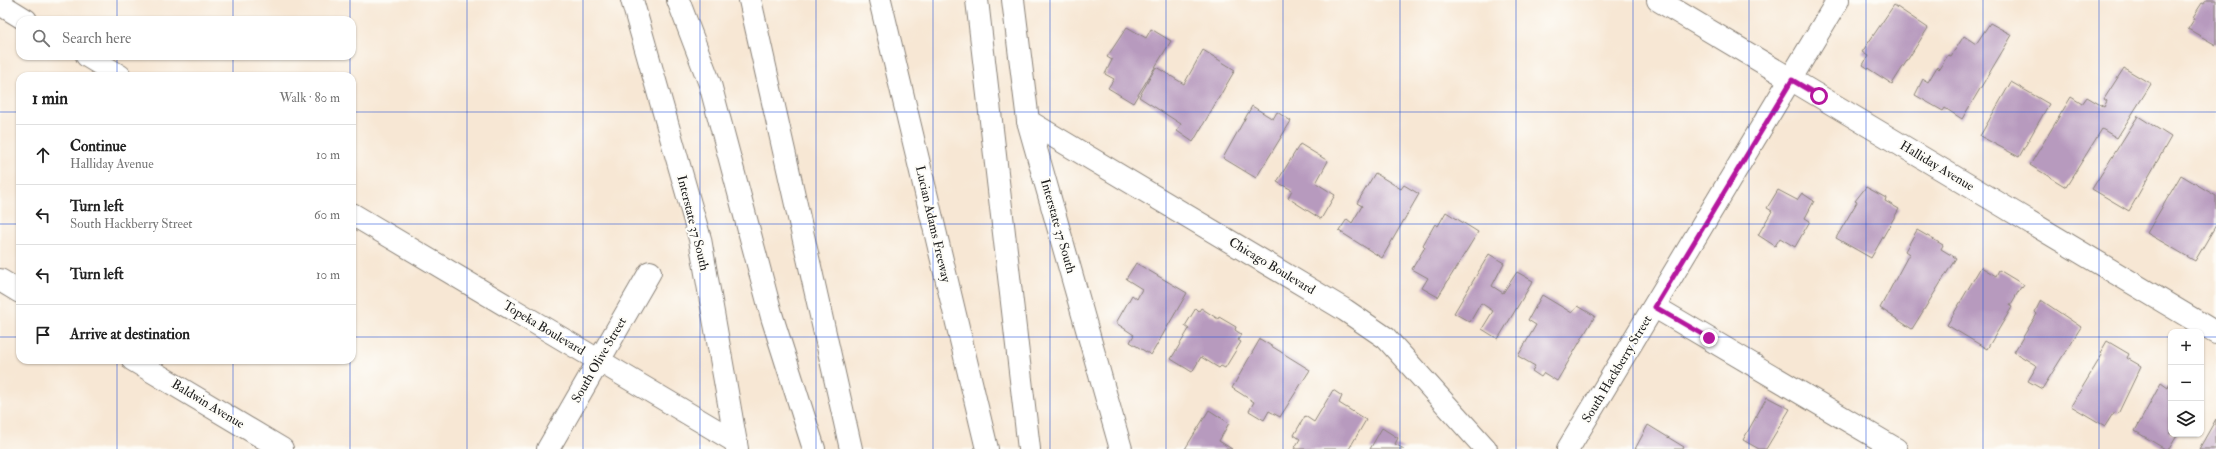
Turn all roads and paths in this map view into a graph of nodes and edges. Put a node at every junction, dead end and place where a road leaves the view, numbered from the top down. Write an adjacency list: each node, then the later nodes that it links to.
1 (632, 0): 23 (main road, Interstate 37 South)
2 (678, 0): 26 (main road)
3 (750, 0): 27 (main road)
4 (880, 0): 28 (main road, Lucian Adams Freeway)
5 (977, 0): 29 (main road)
6 (1013, 0): 14 (main road, Interstate 37 South)
7 (1658, 0): 13 (main road, Halliday Avenue)
8 (1838, 0): 13 (main road, South Hackberry Street)
9 (0, 4): 10 (main road)
10 (20, 16)
11 (94, 60): 12 (main road)
12 (113, 72)
13 (1792, 80): 19 (main road, South Hackberry Street); 20 (main road, Halliday Avenue)
14 (1028, 121): 30 (main road, Interstate 37 South); 31 (main road, Chicago Boulevard)
15 (356, 216): 21 (main road, Topeka Boulevard)
16 (650, 272): 21 (main road, South Olive Street)
17 (0, 280): 18 (main road)
18 (16, 290)
19 (1655, 307): 32 (main road, South Hackberry Street); 33 (main road)
20 (2216, 333)
21 (599, 361): 23 (main road, Topeka Boulevard); 25 (main road, South Olive Street)
22 (140, 364): 24 (main road, Baldwin Avenue)
23 (737, 445)
24 (282, 449)
25 (548, 449)
26 (814, 449)
27 (851, 449)
28 (987, 449)
29 (1029, 449)
30 (1121, 449)
31 (1486, 449)
32 (1568, 449)
33 (1896, 449)

